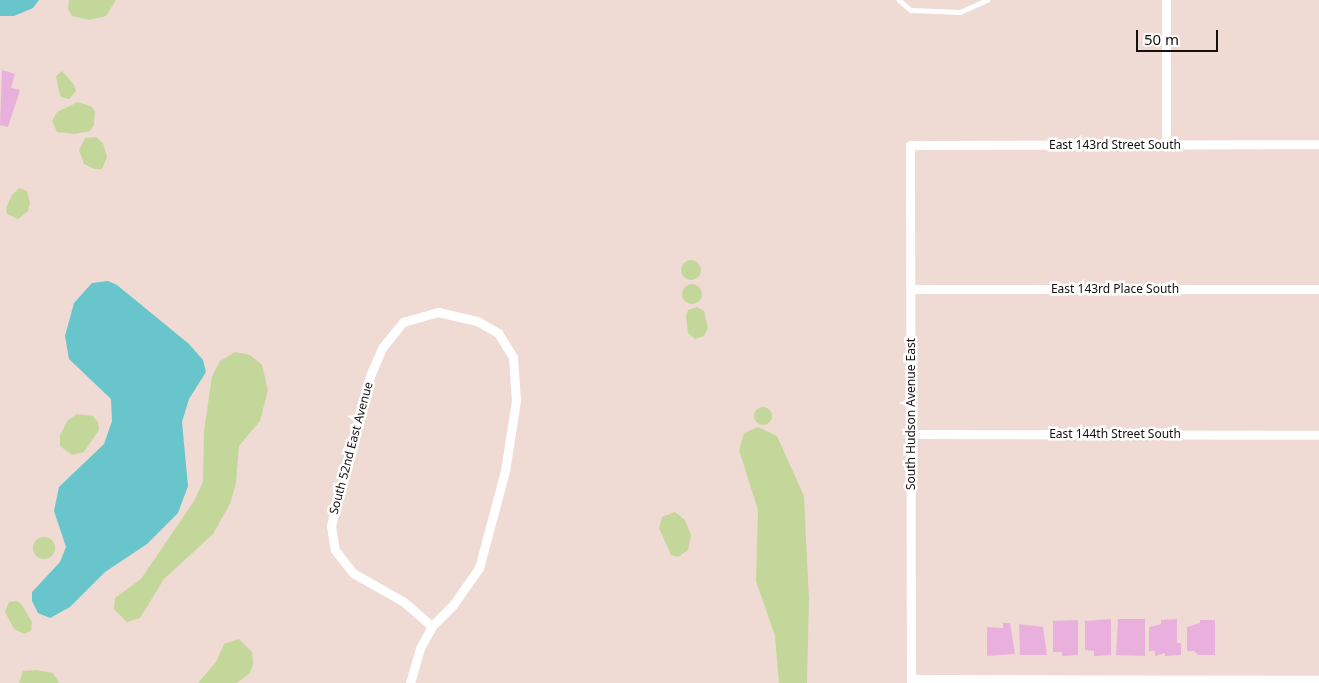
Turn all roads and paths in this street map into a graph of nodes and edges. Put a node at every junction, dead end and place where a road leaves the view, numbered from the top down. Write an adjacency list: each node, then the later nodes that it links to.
1 (899, 0): 2 (lane)
2 (987, 0)
3 (1166, 0): 6 (street)
4 (1319, 144): 6 (street, East 143rd Street South)
5 (910, 145): 6 (street, East 143rd Street South); 7 (street, South Hudson Avenue East)
6 (1166, 145)
7 (911, 289): 8 (street, East 143rd Place South); 9 (street, South Hudson Avenue East)
8 (1319, 289)
9 (911, 434): 10 (street, East 144th Street South); 13 (street, South Hudson Avenue East)
10 (1319, 435)
11 (432, 626): 11 (street, South 52nd East Avenue); 14 (street, South 52nd East Avenue)
12 (1319, 680): 13 (street)
13 (911, 681)
14 (410, 683)

